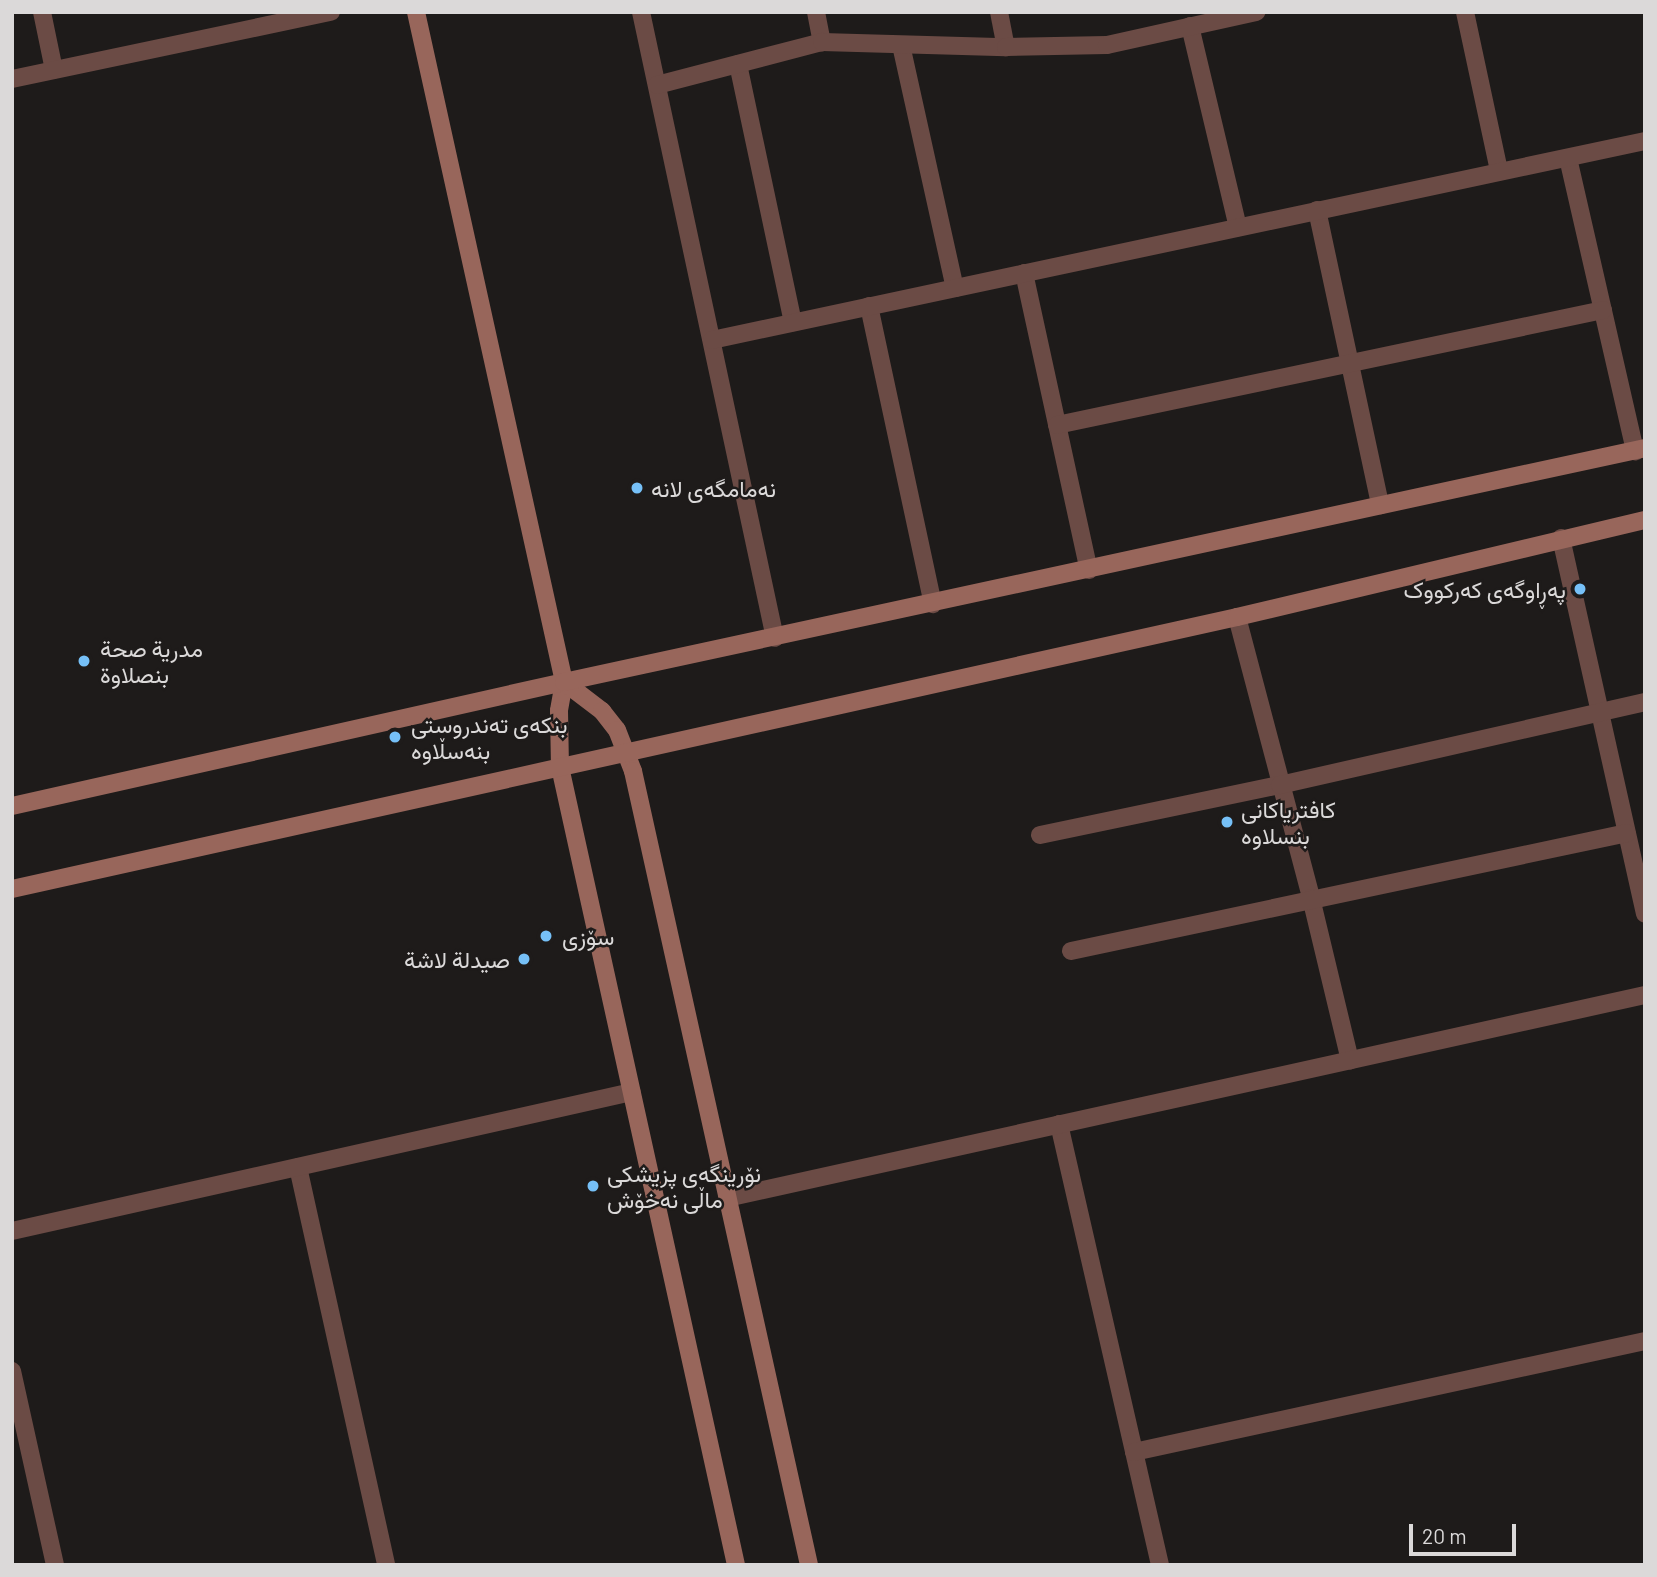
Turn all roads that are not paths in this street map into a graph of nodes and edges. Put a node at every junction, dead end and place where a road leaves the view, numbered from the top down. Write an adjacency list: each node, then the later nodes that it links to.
1 (42, 12): 14 (street)
2 (331, 12): 14 (street)
3 (416, 12): 38 (street)
4 (641, 12): 16 (street)
5 (816, 12): 10 (street)
6 (999, 12): 12 (street)
7 (1256, 12): 9 (street)
8 (1465, 12): 19 (street)
9 (1190, 26): 12 (street); 21 (street)
10 (822, 42): 11 (street); 13 (street)
11 (901, 45): 12 (street); 23 (street)
12 (1006, 47)
13 (738, 64): 16 (street); 26 (street)
14 (54, 70): 15 (street)
15 (12, 79)
16 (657, 85): 27 (street)
17 (1645, 141): 18 (street)
18 (1568, 158): 19 (street); 25 (street)
19 (1499, 172): 20 (street)
20 (1317, 209): 21 (street); 28 (street)
21 (1238, 227): 22 (street)
22 (1024, 273): 23 (street); 29 (street)
23 (955, 288): 24 (street)
24 (869, 306): 26 (street); 35 (street)
25 (1603, 310): 28 (street); 30 (street)
26 (793, 323): 27 (street)
27 (712, 340): 37 (street)
28 (1349, 361): 29 (street); 31 (street)
29 (1057, 425): 34 (street)
30 (1640, 450): 31 (street)
31 (1380, 505): 34 (street)
32 (1645, 520): 33 (street)
33 (1561, 538): 36 (street); 40 (street)
34 (1089, 570): 35 (street)
35 (933, 604): 37 (street)
36 (1237, 617): 41 (street); 43 (street)
37 (775, 638): 38 (street)
38 (564, 682): 41 (street); 42 (street); 44 (street)
39 (1645, 702): 40 (street)
40 (1600, 712): 43 (street); 45 (street)
41 (628, 752): 42 (street); 56 (street)
42 (560, 767): 47 (street); 53 (street)
43 (1280, 785): 46 (street); 48 (street)
44 (12, 806)
45 (1627, 833): 48 (street); 49 (street)
46 (1040, 835)
47 (12, 890)
48 (1311, 898): 50 (street); 52 (street)
49 (1645, 914)
50 (1071, 951)
51 (1645, 995): 52 (street)
52 (1350, 1060): 54 (street)
53 (632, 1092): 55 (street); 63 (street)
54 (1059, 1124): 56 (street); 60 (street)
55 (298, 1167): 57 (street); 62 (street)
56 (727, 1198): 64 (street)
57 (12, 1231)
58 (1645, 1341): 60 (street)
59 (12, 1371): 61 (street)
60 (1134, 1452): 65 (street)
61 (55, 1565)
62 (386, 1565)
63 (736, 1565)
64 (809, 1565)
65 (1160, 1565)

